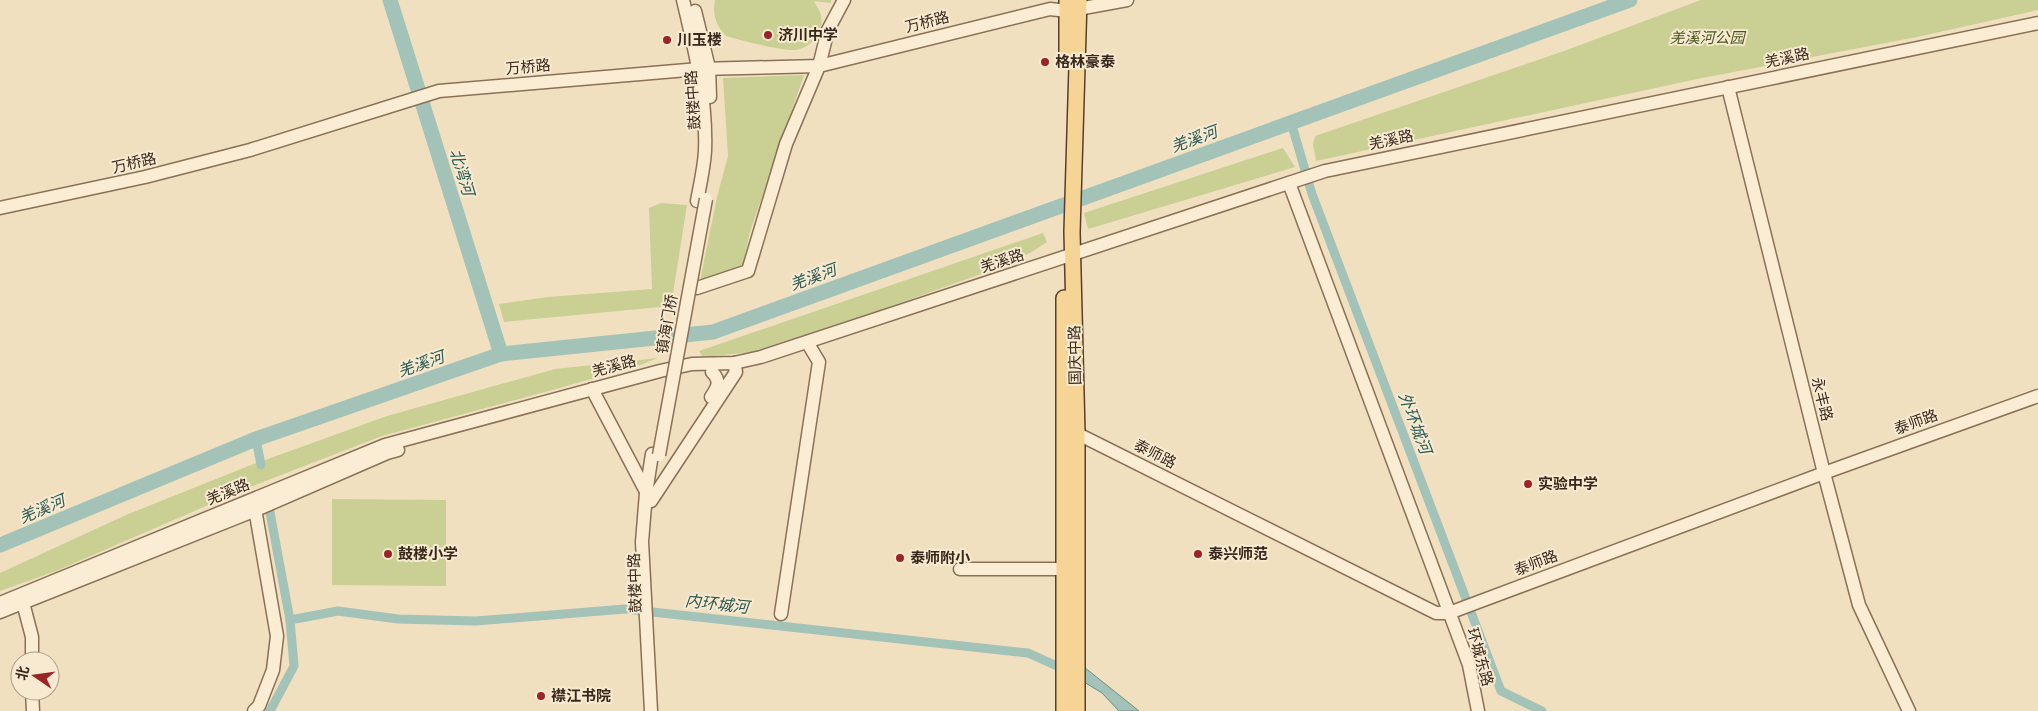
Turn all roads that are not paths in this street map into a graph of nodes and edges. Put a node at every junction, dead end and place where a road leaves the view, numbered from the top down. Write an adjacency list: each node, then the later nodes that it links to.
1 (683, 0): 8 (street)
2 (692, 0): 8 (street, 鼓楼中路)
3 (844, 0): 7 (street)
4 (1127, 0): 5 (street, 万桥路)
5 (1073, 5): 7 (street, 万桥路); 13 (main road, 国庆中路)
6 (2038, 23): 9 (street, 羌溪路)
7 (819, 66): 8 (street, 万桥路); 14 (street)
8 (704, 69): 11 (street, 鼓楼中路); 12 (street, 万桥路)
9 (1728, 87): 10 (street, 羌溪路); 22 (street, 永丰路)
10 (1289, 183): 13 (street, 羌溪路); 30 (street, 环城东路)
11 (701, 200): 21 (street, 镇海门桥, bridge)
12 (0, 208)
13 (1069, 260): 15 (street, 羌溪路); 20 (main road, 国庆中路)
14 (697, 288)
15 (809, 346): 16 (street, 羌溪路); 32 (street)
16 (735, 367): 17 (street, 羌溪路); 18 (street, 羌溪路); 23 (street)
17 (712, 372): 18 (street, 羌溪路); 21 (street)
18 (599, 392): 21 (street); 23 (street); 24 (street, 羌溪路)
19 (2038, 396): 22 (street, 泰师路)
20 (1070, 430): 26 (main road, 国庆中路); 30 (street, 泰师路); 34 (main road, 国庆中路)
21 (655, 460): 23 (street, 镇海门桥)
22 (1824, 473): 30 (street, 泰师路); 42 (street, 永丰路)
23 (648, 497): 29 (street, 镇海门桥)
24 (255, 504): 27 (street, 羌溪路); 36 (street)
25 (960, 569): 26 (street)
26 (1064, 569): 34 (main road, 国庆中路)
27 (22, 598): 28 (street, 羌溪路); 31 (street, 羌溪路); 33 (street)
28 (0, 603)
29 (648, 610): 37 (street); 38 (street, 鼓楼中路)
30 (1454, 611): 41 (street, 环城东路)
31 (0, 612)
32 (781, 614)
33 (32, 651)
34 (1071, 656): 35 (main road, 国庆中路)
35 (1071, 680): 39 (main road, 国庆中路); 40 (main road, 国庆中路)
36 (254, 711)
37 (651, 711)
38 (657, 711)
39 (1064, 711)
40 (1076, 711)
41 (1478, 711)
42 (1909, 711)

